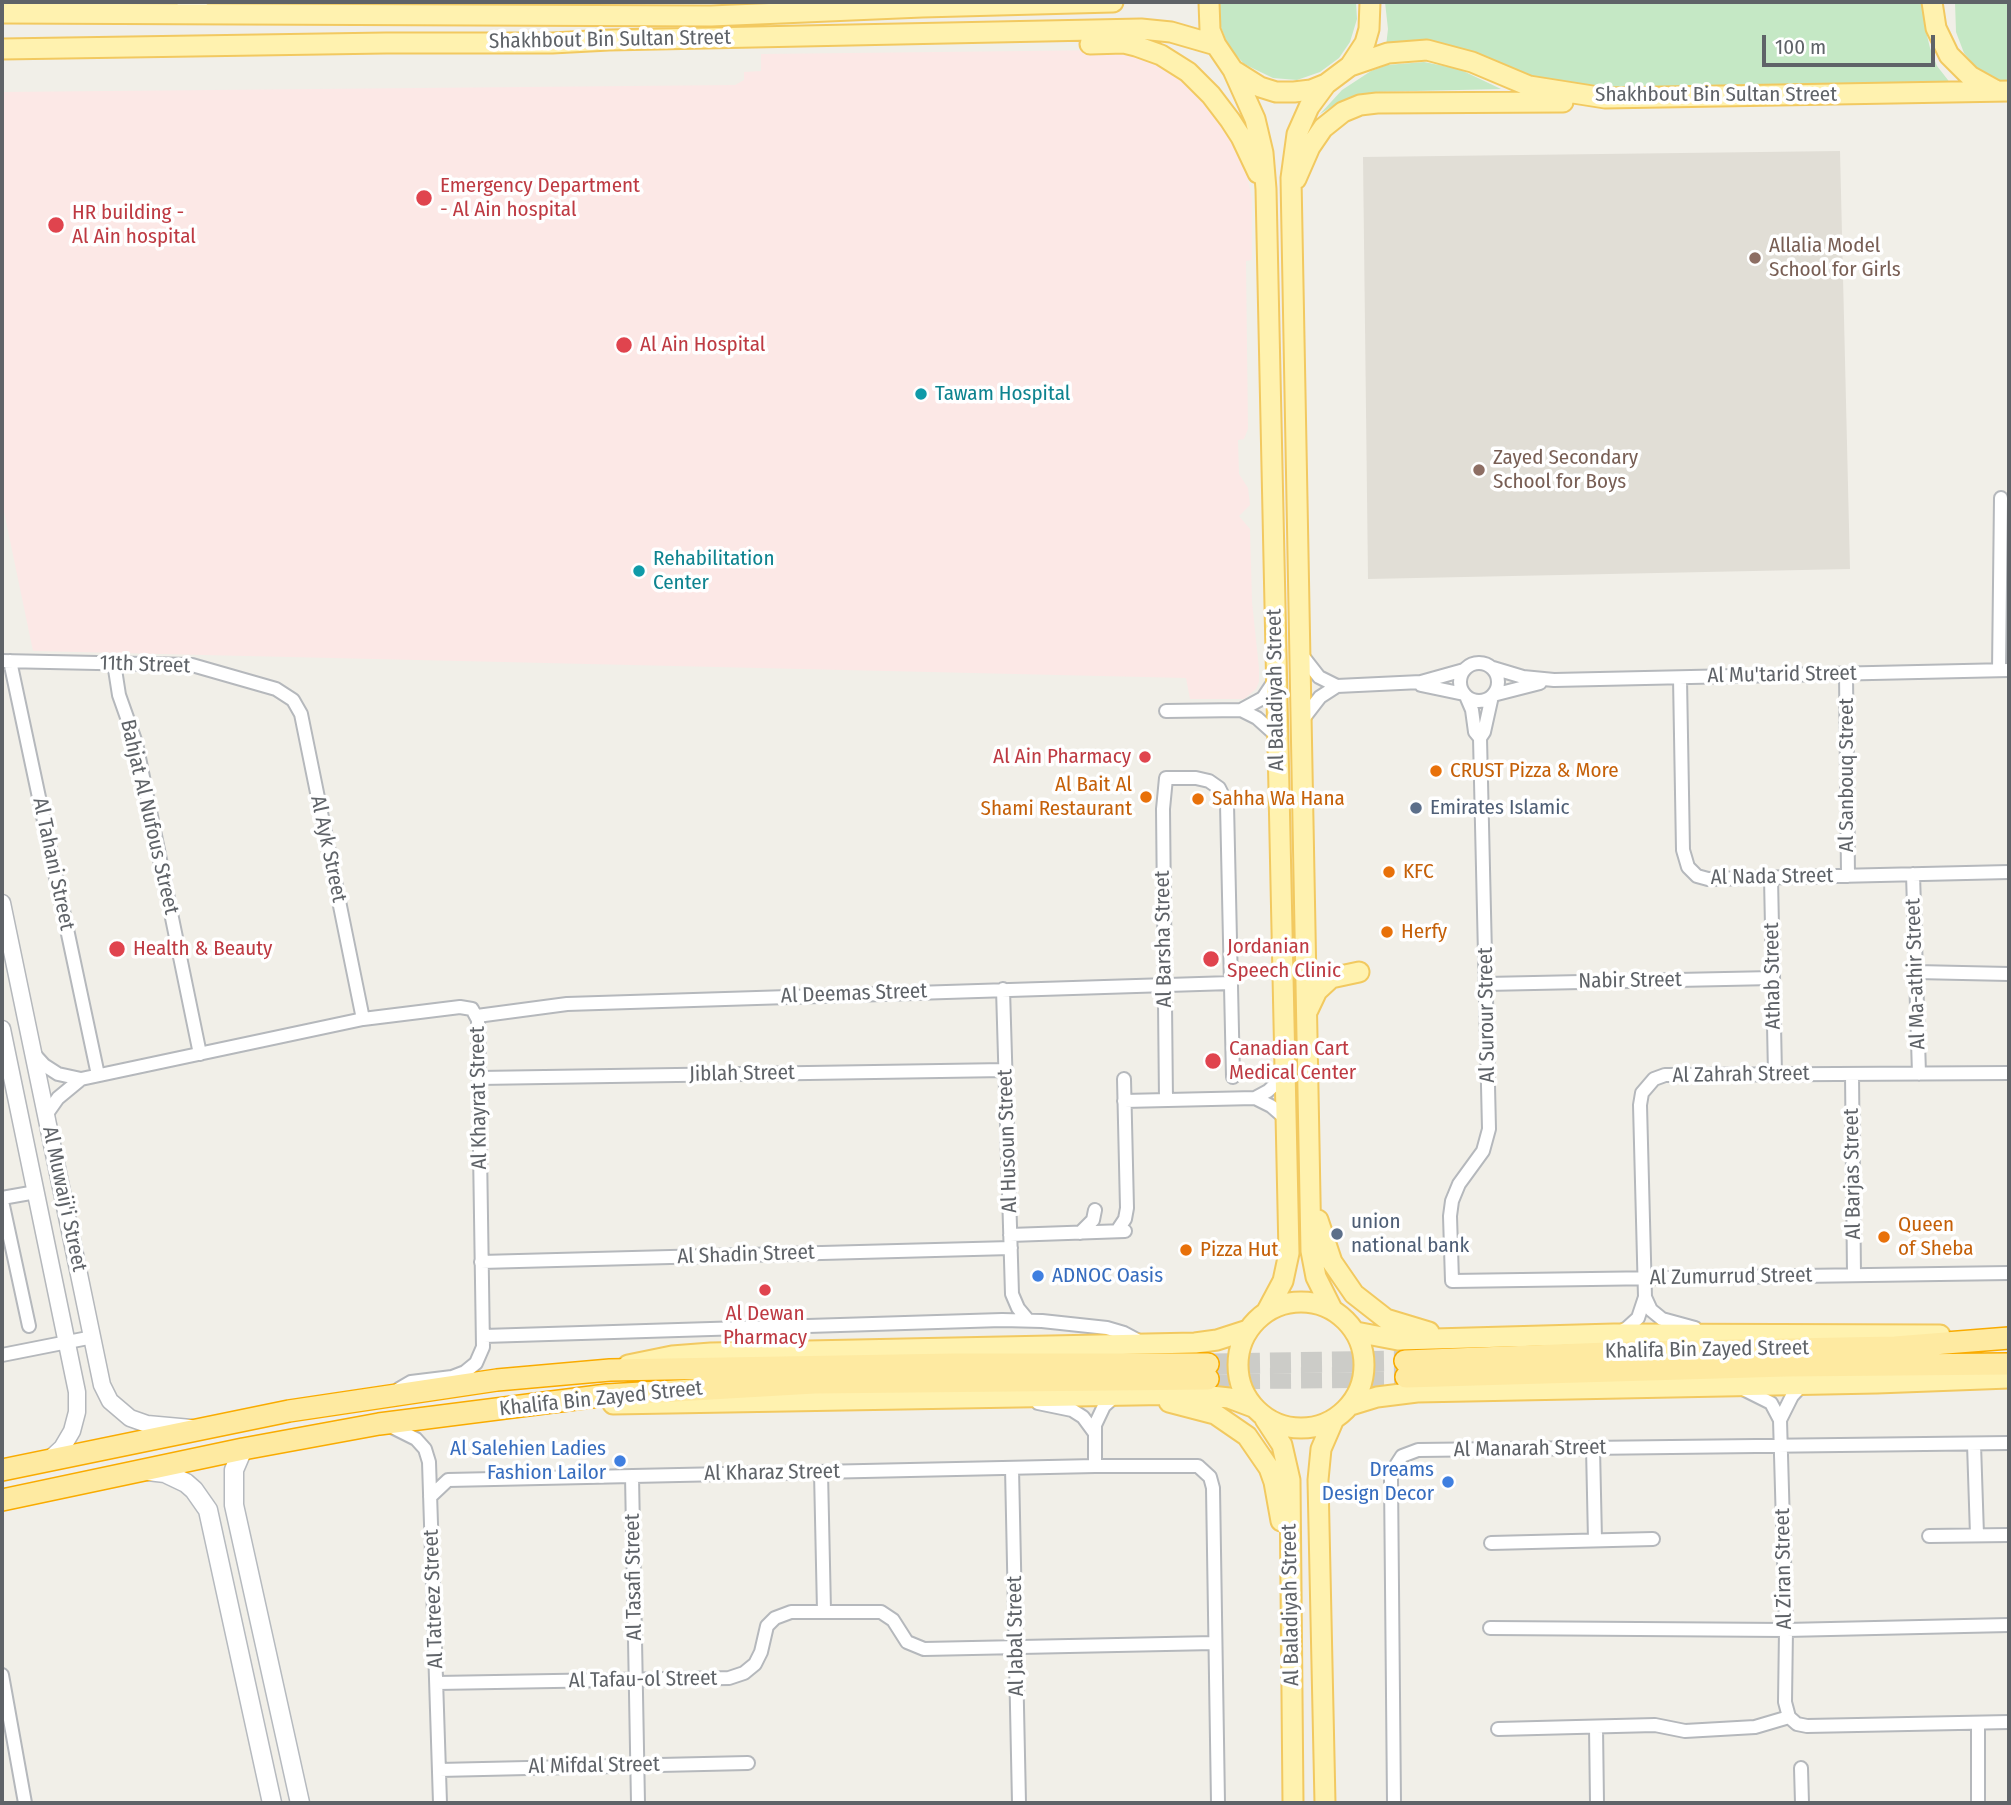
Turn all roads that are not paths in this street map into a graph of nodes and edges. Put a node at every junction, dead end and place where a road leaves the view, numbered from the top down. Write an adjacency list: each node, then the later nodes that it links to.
1 (151, 2): 12 (street)
2 (183, 2): 13 (street)
3 (956, 2): 9 (main road)
4 (1113, 2): 9 (main road, Shakhbout Bin Sultan Street)
5 (1209, 2): 19 (main road)
6 (1370, 2): 21 (main road)
7 (1932, 2): 24 (main road)
8 (751, 7): 10 (main road, Shakhbout Bin Sultan Street); 11 (main road, Shakhbout Bin Sultan Street)
9 (922, 7): 11 (main road, Shakhbout Bin Sultan Street)
10 (715, 9): 15 (main road, Shakhbout Bin Sultan Street)
11 (809, 12): 17 (main road)
12 (122, 14): 13 (main road, Shakhbout Bin Sultan Street); 14 (main road, Shakhbout Bin Sultan Street)
13 (212, 14): 15 (main road, Shakhbout Bin Sultan Street)
14 (8, 16)
15 (528, 17): 18 (main road)
16 (793, 38): 17 (main road, Shakhbout Bin Sultan Street); 19 (main road, Shakhbout Bin Sultan Street); 26 (main road)
17 (596, 40): 18 (main road, Shakhbout Bin Sultan Street)
18 (386, 43): 20 (main road, Shakhbout Bin Sultan Street)
19 (1216, 46): 22 (main road)
20 (2, 49)
21 (1350, 66): 23 (main road); 25 (main road, Shakhbout Bin Sultan Street)
22 (1233, 70): 23 (main road); 26 (main road, Al Baladiyah Street)
23 (1326, 84): 27 (main road, Al Baladiyah Street)
24 (2003, 91): 25 (main road, Shakhbout Bin Sultan Street)
25 (1605, 98): 27 (main road)
26 (1266, 188): 37 (main road, Al Baladiyah Street)
27 (1292, 197): 29 (main road, Al Baladiyah Street)
28 (2001, 498): 34 (street)
29 (1300, 654): 40 (street); 46 (main road, Al Baladiyah Street)
30 (6, 661): 31 (street, 11th Street); 73 (street, Al Tahani Street)
31 (114, 663): 41 (street, 11th Street); 67 (street, Bahjat Al Nufous Street)
32 (1493, 668): 33 (street); 38 (street, Al Mu'tarid Street); 43 (street)
33 (1464, 670): 39 (street); 42 (street)
34 (2004, 670): 35 (street, Al Mu'tarid Street)
35 (1846, 674): 36 (street, Al Mu'tarid Street); 51 (street, Al Sanbouq Street)
36 (1680, 678): 38 (street, Al Mu'tarid Street); 52 (street, Al Nada Street)
37 (1276, 679): 44 (street); 47 (main road, Al Baladiyah Street)
38 (1554, 680): 43 (street, Al Mu'tarid Street)
39 (1407, 684): 40 (street); 42 (street)
40 (1337, 686): 46 (street)
41 (276, 689): 64 (street, Al Ayk Street)
42 (1465, 695): 43 (street); 48 (street, Al Surour Street)
43 (1493, 696): 48 (street, Al Surour Street)
44 (1241, 710): 45 (street); 47 (street)
45 (1166, 711)
46 (1302, 720): 62 (main road, Al Baladiyah Street)
47 (1277, 736): 74 (main road, Al Baladiyah Street)
48 (1480, 738): 59 (street, Al Surour Street)
49 (2009, 872): 50 (street, Al Nada Street)
50 (1913, 874): 51 (street, Al Nada Street); 55 (street, Al Ma-athir Street)
51 (1848, 876): 52 (street, Al Nada Street)
52 (1771, 878): 57 (street, Athab Street)
53 (2, 903): 66 (street, Al Muwaij'i Street)
54 (1359, 972): 62 (main road)
55 (1916, 972): 56 (street); 72 (street, Al Ma-athir Street)
56 (2009, 974)
57 (1773, 978): 59 (street, Nabir Street); 70 (street, Athab Street)
58 (1231, 983): 60 (street, Al Deemas Street); 60 (street, Al Barsha Street); 75 (street)
59 (1486, 984): 95 (street, Al Surour Street)
60 (1165, 985): 61 (street, Al Deemas Street); 81 (street, Al Barsha Street)
61 (1003, 989): 63 (street, Al Deemas Street); 68 (street, Al Husoun Street)
62 (1307, 1015): 86 (main road, Al Baladiyah Street)
63 (477, 1016): 64 (street, Al Khayrat Street); 76 (street, Al Khayrat Street)
64 (363, 1020): 67 (street, Al Khayrat Street)
65 (2, 1029): 79 (street, Al Muwaij'i Street)
66 (33, 1053): 77 (street); 83 (street, Al Muwaij'i Street)
67 (201, 1054): 73 (street, Al Khayrat Street)
68 (1006, 1070): 76 (street, Jiblah Street); 90 (street, Al Husoun Street)
69 (2009, 1073): 72 (street, Al Zahrah Street)
70 (1775, 1074): 71 (street, Al Zahrah Street); 94 (street, Al Zahrah Street)
71 (1852, 1074): 72 (street, Al Zahrah Street); 93 (street, Al Barjas Street)
72 (1919, 1074)
73 (98, 1075): 77 (street, Al Khayrat Street)
74 (1285, 1075): 80 (street); 84 (main road, Al Baladiyah Street)
75 (1233, 1077)
76 (479, 1078): 91 (street, Al Khayrat Street)
77 (81, 1079): 83 (street, Al Khayrat Street)
78 (1124, 1079): 82 (street)
79 (16, 1096): 83 (street); 85 (street, Al Muwaij'i Street)
80 (1255, 1098): 81 (street); 84 (street)
81 (1166, 1100): 82 (street)
82 (1124, 1101): 88 (street)
83 (46, 1115): 107 (street, Al Muwaij'i Street)
84 (1286, 1119): 99 (main road, Al Baladiyah Street)
85 (36, 1192): 87 (street); 111 (street, Al Muwaij'i Street)
86 (1311, 1197): 98 (main road, Al Baladiyah Street); 109 (main road)
87 (2, 1199): 102 (street)
88 (1117, 1231): 89 (street, Al Shadin Street); 89 (street)
89 (1080, 1233): 90 (street, Al Shadin Street)
90 (1010, 1241): 91 (street, Al Shadin Street); 96 (street, Al Husoun Street)
91 (481, 1262): 108 (street, Al Khayrat Street)
92 (2009, 1273): 93 (street, Al Zumurrud Street)
93 (1854, 1275): 94 (street, Al Zumurrud Street)
94 (1644, 1278): 95 (street, Al Zumurrud Street); 97 (street, Al Zahrah Street)
95 (1452, 1281)
96 (1012, 1294): 100 (street); 101 (street, Al Husoun Street)
97 (1645, 1297): 105 (street); 106 (street)
98 (1332, 1310): 99 (main road); 104 (main road)
99 (1267, 1311): 103 (main road)
100 (995, 1320): 101 (street); 108 (street)
101 (1028, 1320): 112 (street)
102 (29, 1326)
103 (1248, 1330): 112 (main road); 125 (main road)
104 (1356, 1332): 109 (main road); 124 (main road)
105 (1719, 1334): 106 (main road); 110 (main road)
106 (1614, 1335): 109 (main road)
107 (93, 1336): 111 (street); 129 (street, Al Muwaij'i Street)
108 (484, 1336): 121 (street, Al Khayrat Street)
109 (1461, 1338)
110 (2005, 1338): 114 (highway, Khalifa Bin Zayed Street)
111 (67, 1342): 113 (street); 136 (street, Al Muwaij'i Street)
112 (1144, 1344): 115 (main road)
113 (2, 1355)
114 (2009, 1364)
115 (610, 1370): 121 (highway, Khalifa Bin Zayed Street); 123 (highway, Khalifa Bin Zayed Street)
116 (2009, 1378): 117 (main road)
117 (1803, 1384): 118 (main road); 127 (street)
118 (1738, 1386): 124 (main road); 127 (street)
119 (1152, 1395): 120 (main road); 125 (main road); 153 (main road)
120 (1115, 1396): 122 (main road); 130 (street)
121 (391, 1397): 129 (highway, Khalifa Bin Zayed Street)
122 (1024, 1398): 123 (main road); 130 (street)
123 (570, 1399): 128 (highway, Khalifa Bin Zayed Street)
124 (1351, 1405): 126 (main road)
125 (1257, 1411): 126 (main road); 153 (main road, Al Baladiyah Street)
126 (1334, 1419): 172 (main road, Al Baladiyah Street)
127 (1780, 1420): 133 (street, Al Ziran Street)
128 (379, 1424): 134 (highway, Khalifa Bin Zayed Street); 137 (street)
129 (197, 1429): 136 (highway, Khalifa Bin Zayed Street)
130 (1094, 1432): 138 (street)
131 (2009, 1443): 132 (street, Al Manarah Street)
132 (1974, 1444): 133 (street, Al Manarah Street); 147 (street)
133 (1782, 1446): 135 (street, Al Manarah Street); 157 (street, Al Ziran Street)
134 (243, 1448): 141 (highway, Khalifa Bin Zayed Street); 175 (main road)
135 (1593, 1448): 151 (street); 181 (street, Al Manarah Street)
136 (49, 1460): 140 (highway, Khalifa Bin Zayed Street)
137 (429, 1462): 144 (street); 145 (street, Al Tatreez Street)
138 (1095, 1466): 139 (street, Al Kharaz Street); 158 (street, Al Kharaz Street)
139 (1012, 1468): 142 (street, Al Kharaz Street); 159 (street, Al Jabal Street)
140 (2, 1470)
141 (141, 1471): 146 (highway, Khalifa Bin Zayed Street); 174 (main road)
142 (821, 1472): 143 (street, Al Kharaz Street); 154 (street)
143 (632, 1476): 144 (street, Al Kharaz Street); 161 (street, Al Tasafi Street)
144 (448, 1480): 145 (street)
145 (430, 1497): 162 (street, Al Tatreez Street)
146 (2, 1500)
147 (1977, 1535): 148 (street); 149 (street)
148 (2009, 1535)
149 (1929, 1536)
150 (1653, 1539): 151 (street)
151 (1595, 1540): 152 (street)
152 (1491, 1543)
153 (1291, 1548): 180 (main road, Al Baladiyah Street)
154 (824, 1611): 159 (street, Al Tafau-ol Street); 161 (street, Al Tafau-ol Street)
155 (2009, 1625): 157 (street)
156 (1490, 1628): 157 (street)
157 (1786, 1630): 163 (street, Al Ziran Street)
158 (1214, 1643): 159 (street, Al Tafau-ol Street); 179 (street, Al Kharaz Street)
159 (1016, 1647): 178 (street, Al Jabal Street)
160 (2, 1675): 173 (street)
161 (637, 1680): 162 (street, Al Tafau-ol Street); 169 (street, Al Tasafi Street)
162 (437, 1683): 171 (street, Al Tatreez Street)
163 (1789, 1717): 165 (street); 166 (street)
164 (2009, 1722): 165 (street)
165 (1978, 1723): 184 (street)
166 (1596, 1727): 167 (street); 182 (street)
167 (1498, 1729)
168 (748, 1763): 169 (street, Al Mifdal Street)
169 (639, 1765): 171 (street, Al Mifdal Street); 177 (street, Al Tasafi Street)
170 (1801, 1768): 183 (street)
171 (439, 1770): 176 (street, Al Tatreez Street)
172 (1328, 1799)
173 (25, 1803)
174 (272, 1803)
175 (300, 1803)
176 (440, 1803)
177 (638, 1803)
178 (1019, 1803)
179 (1218, 1803)
180 (1293, 1803)
181 (1394, 1803)
182 (1597, 1803)
183 (1802, 1803)
184 (1978, 1803)

